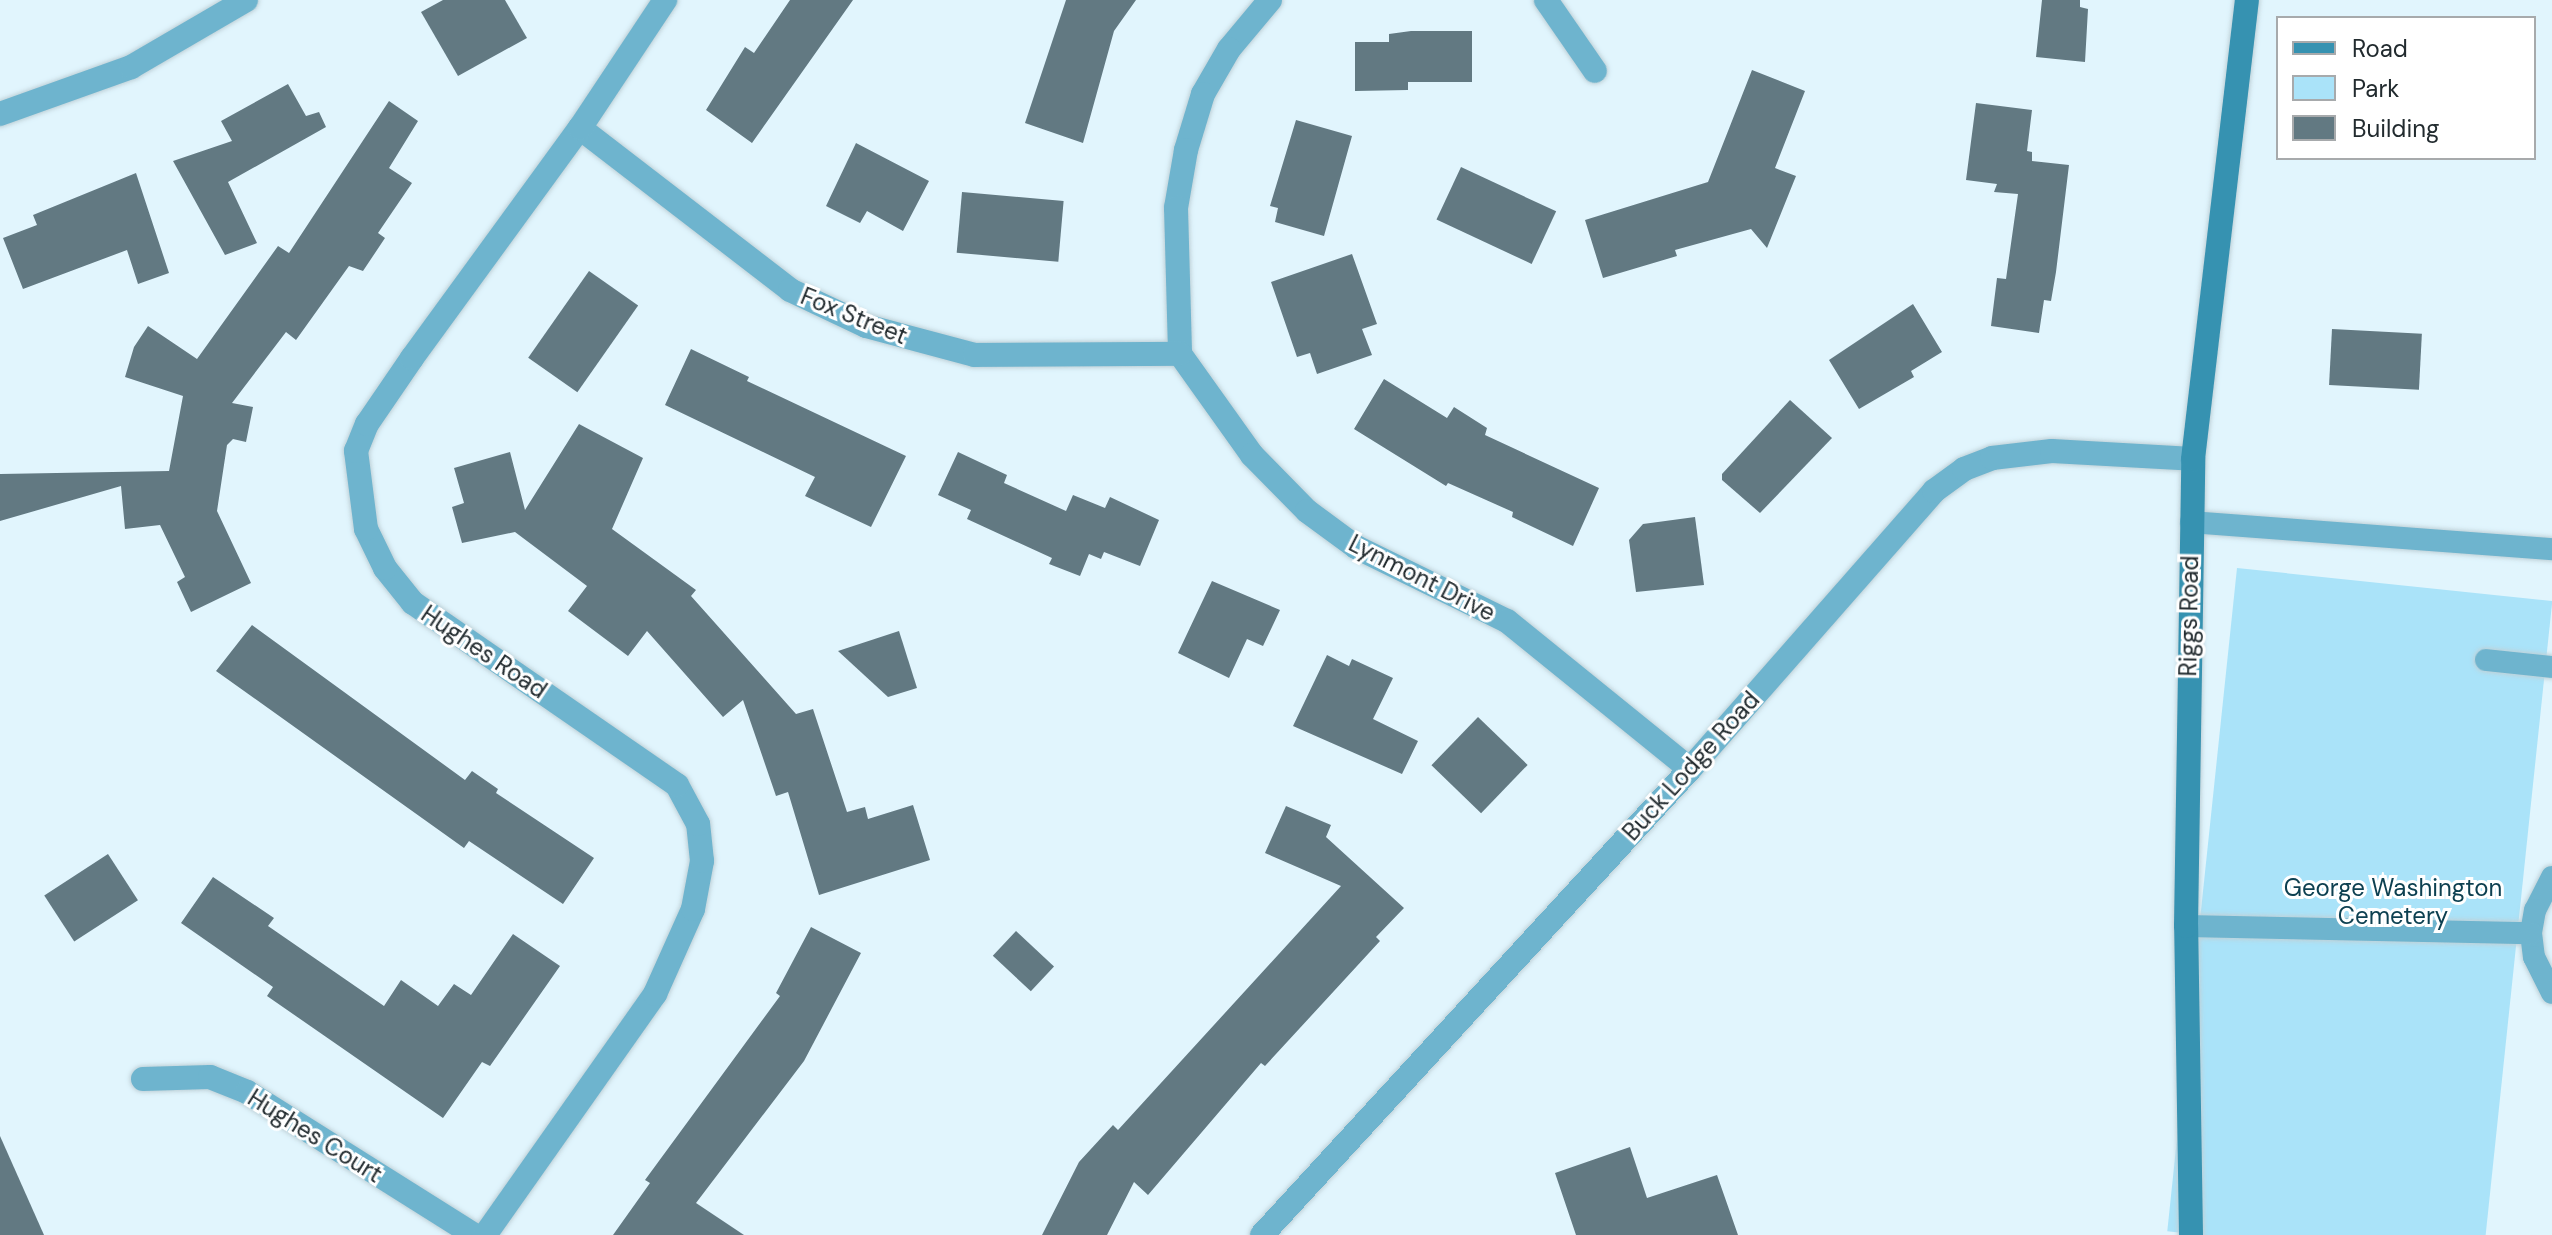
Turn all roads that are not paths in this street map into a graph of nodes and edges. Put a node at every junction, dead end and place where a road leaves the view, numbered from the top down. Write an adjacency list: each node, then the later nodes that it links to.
1 (246, 0): 6 (street)
2 (665, 0): 9 (street, Hughes Road)
3 (1270, 0): 10 (street)
4 (1546, 0): 7 (street)
5 (2247, 0): 11 (main road, Riggs Road)
6 (207, 10): 8 (street)
7 (1595, 71)
8 (0, 114)
9 (580, 128): 10 (street, Fox Street); 23 (street, Hughes Road)
10 (1180, 354): 16 (street, Lynmont Drive)
11 (2193, 459): 12 (main road, Riggs Road); 16 (street, Buck Lodge Road)
12 (2191, 522): 13 (lane); 18 (main road, Riggs Road)
13 (2552, 549)
14 (2486, 660): 15 (lane)
15 (2552, 667)
16 (1690, 769): 24 (street, Buck Lodge Road)
17 (2552, 877): 19 (lane)
18 (2186, 926): 19 (lane); 25 (main road, Riggs Road)
19 (2531, 933): 20 (lane)
20 (2552, 993)
21 (143, 1079): 22 (street, Hughes Court)
22 (474, 1235)
23 (485, 1235)
24 (1262, 1235)
25 (2191, 1235)

